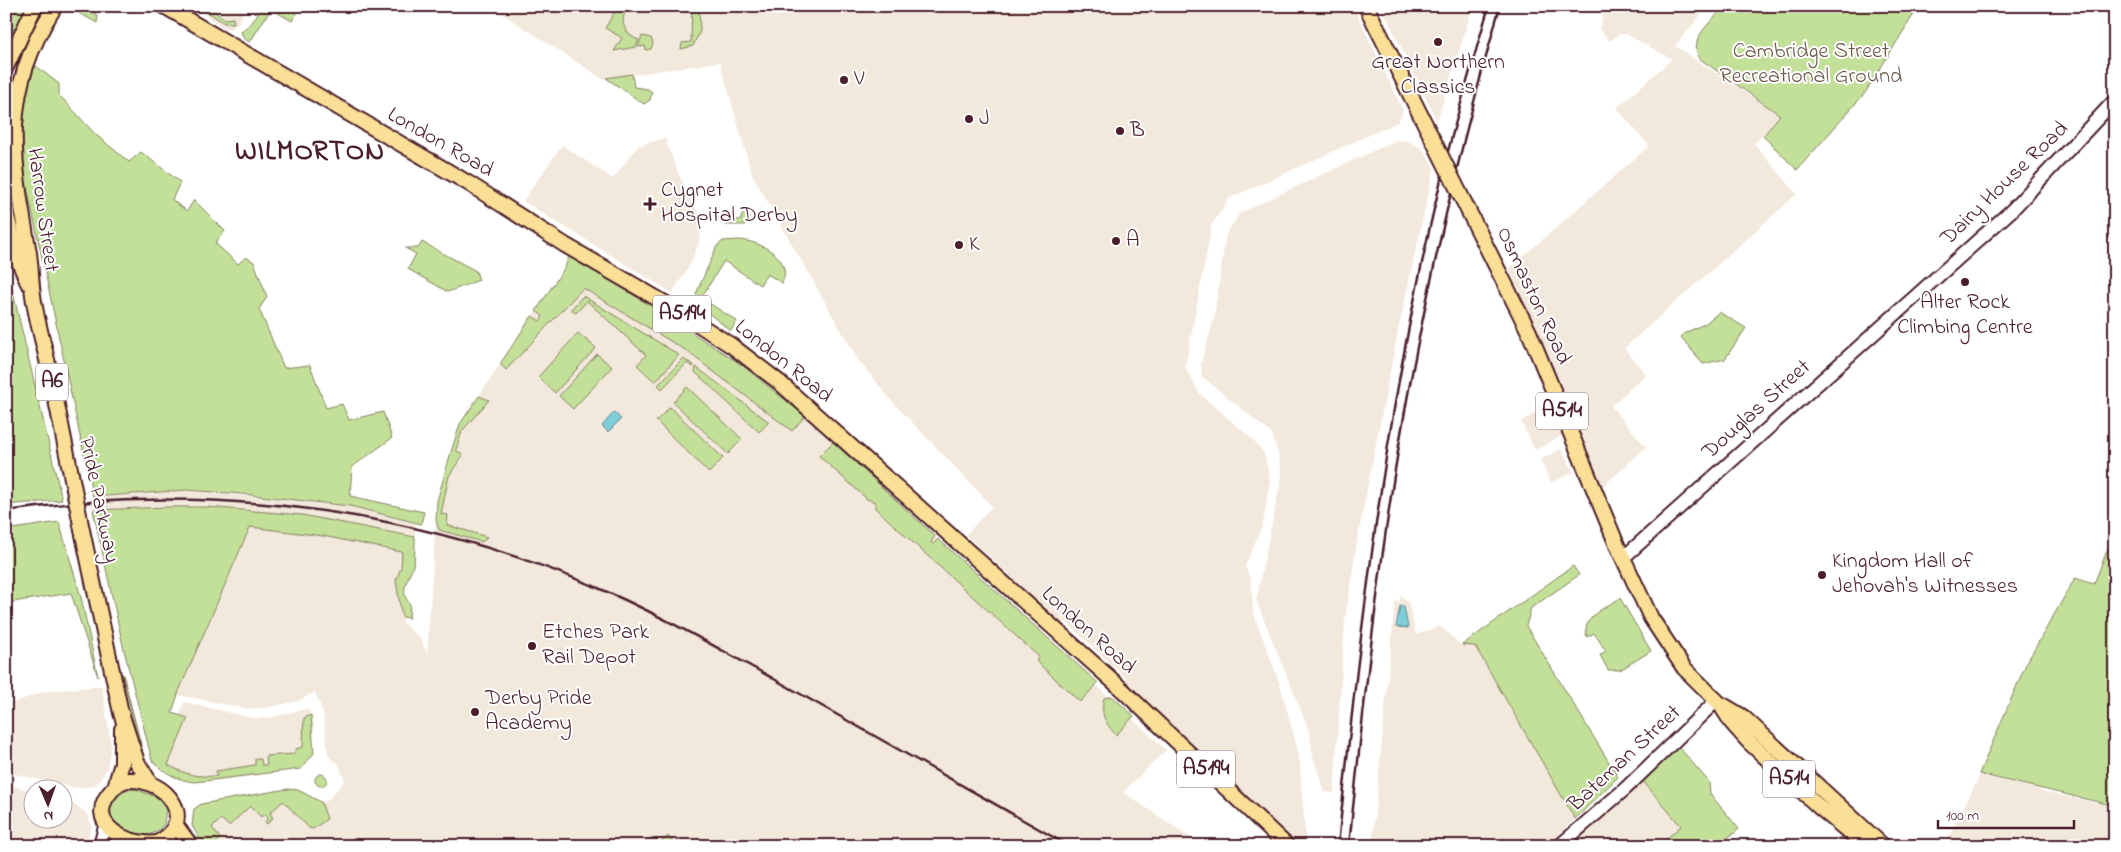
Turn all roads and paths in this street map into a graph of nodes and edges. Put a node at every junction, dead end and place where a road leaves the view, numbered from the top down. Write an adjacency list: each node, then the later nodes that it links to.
1 (35, 6): 6 (main road)
2 (54, 6): 10 (main road, Harrow Street / A6)
3 (164, 6): 5 (main road, London Road / A5194)
4 (1366, 6): 11 (main road, Osmaston Road / A514, bridge)
5 (175, 10): 18 (main road, London Road / A5194)
6 (6, 67)
7 (2115, 100): 9 (street, Dairy House Road)
8 (6, 212): 10 (main road, Harrow Street / A6)
9 (1919, 294): 11 (street, Douglas Street)
10 (33, 296): 13 (main road, Pride Parkway / A6, bridge)
11 (1623, 558): 12 (main road, Osmaston Road / A514)
12 (1719, 702): 22 (street, Bateman Street); 23 (main road, Osmaston Road / A514); 24 (main road, Osmaston Road / A514)
13 (121, 714): 14 (main road, Pride Parkway / A6); 15 (main road, Pride Parkway / A6)
14 (151, 784): 15 (main road, A6); 17 (main road, A6)
15 (115, 787): 16 (main road, A6)
16 (106, 823): 19 (main road); 20 (street)
17 (175, 824): 19 (main road); 21 (main road, A6)
18 (1285, 844)
19 (150, 845)
20 (100, 846)
21 (191, 846)
22 (1558, 846)
23 (1866, 846)
24 (1882, 846)

